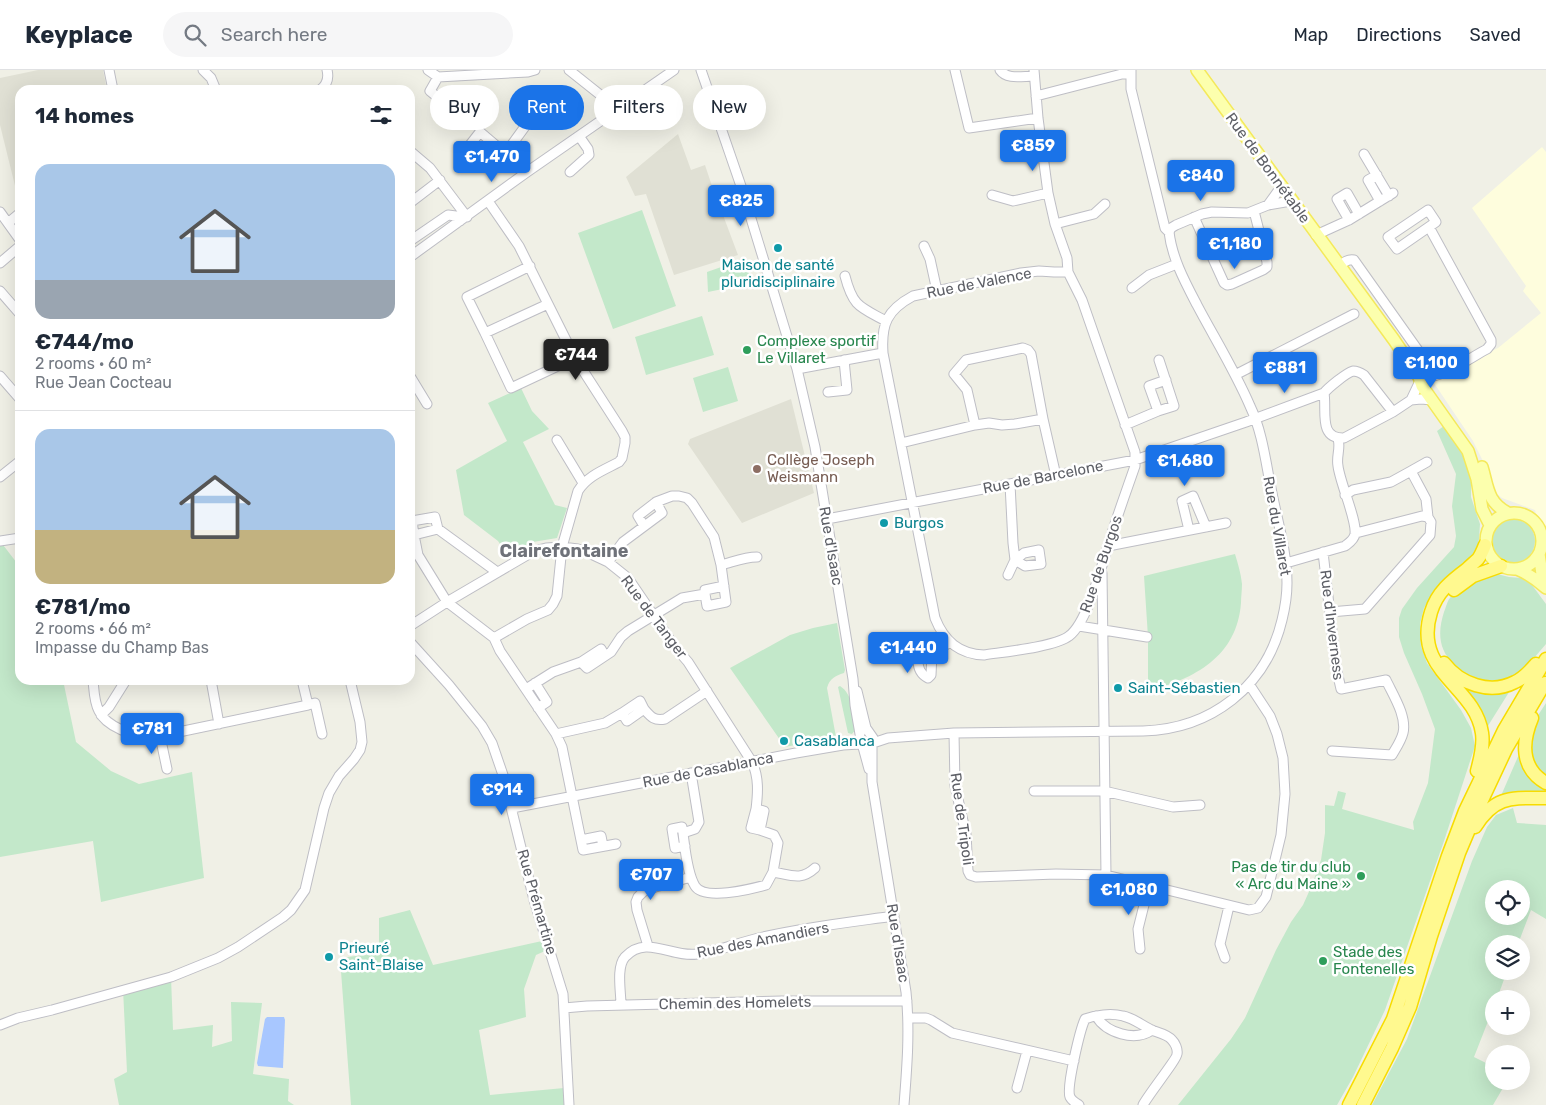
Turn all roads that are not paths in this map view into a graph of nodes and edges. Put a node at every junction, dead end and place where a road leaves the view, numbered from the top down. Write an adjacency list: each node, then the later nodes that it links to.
1 (110, 70): 16 (street)
2 (203, 70): 17 (street)
3 (327, 70): 18 (street)
4 (428, 70): 15 (street)
5 (535, 70): 12 (street)
6 (569, 70): 21 (street)
7 (674, 70): 20 (street)
8 (701, 70): 79 (street, Rue d'Isaac)
9 (955, 70): 23 (street)
10 (1000, 70): 14 (street)
11 (1197, 70): 35 (main road, Rue de Bonnétable)
12 (487, 72): 15 (street)
13 (1131, 72): 22 (street); 54 (street, Rue du Villaret)
14 (1034, 73): 22 (street)
15 (438, 77): 19 (street)
16 (112, 85)
17 (214, 85)
18 (325, 85)
19 (433, 85)
20 (652, 85)
21 (594, 90)
22 (1036, 96): 23 (street)
23 (1038, 118): 36 (street)
24 (594, 126): 26 (street)
25 (523, 130): 28 (street)
26 (579, 136): 31 (street); 32 (street)
27 (466, 150): 28 (street)
28 (505, 154): 31 (street)
29 (1364, 154): 33 (street)
30 (415, 156): 34 (street)
31 (527, 172): 39 (street)
32 (570, 172)
33 (1377, 175): 41 (street); 41 (street)
34 (440, 180): 38 (street); 49 (street)
35 (1281, 188): 40 (main road, Rue de Bonnétable); 43 (street)
36 (1048, 194): 37 (street); 52 (street)
37 (992, 195)
38 (415, 199)
39 (488, 201): 49 (street); 63 (street)
40 (1291, 201): 43 (street); 56 (main road, Rue de Bonnétable)
41 (1380, 201): 46 (street)
42 (1105, 204): 52 (street)
43 (1268, 205): 45 (street)
44 (0, 212): 51 (street)
45 (1254, 212): 48 (street); 48 (street)
46 (1360, 214): 50 (street); 50 (street)
47 (15, 217): 51 (street)
48 (1194, 217): 54 (street)
49 (463, 219): 57 (street); 60 (street)
50 (1349, 220): 56 (street)
51 (8, 223): 55 (street)
52 (1056, 224): 65 (street)
53 (1429, 227): 53 (street); 80 (street)
54 (1169, 232): 62 (street, Rue du Villaret)
55 (15, 233)
56 (1316, 235): 64 (main road, Rue de Bonnétable)
57 (415, 238)
58 (924, 246): 69 (street)
59 (15, 250): 61 (street)
60 (415, 253)
61 (0, 263)
62 (1177, 264): 67 (street); 81 (street, Rue du Villaret)
63 (530, 266): 70 (street); 74 (street)
64 (1339, 266): 80 (street); 83 (main road, Rue de Bonnétable)
65 (1068, 272): 69 (street, Rue de Valence); 97 (street)
66 (845, 276): 73 (street)
67 (1132, 288)
68 (0, 291): 71 (street)
69 (937, 291): 73 (street, Rue de Valence)
70 (548, 304): 74 (street); 76 (street)
71 (15, 308)
72 (1354, 314): 81 (street)
73 (886, 320): 75 (street)
74 (485, 333): 76 (street)
75 (883, 352): 77 (street); 100 (street)
76 (575, 358): 107 (street)
77 (844, 360): 79 (street); 86 (street)
78 (1159, 360): 84 (street)
79 (797, 369): 113 (street, Rue d'Isaac)
80 (1438, 374): 83 (street)
81 (1235, 375): 94 (street, Rue du Villaret)
82 (0, 376): 87 (street)
83 (1420, 379): 89 (street); 90 (main road, Rue de Bonnétable); 111 (main road, Rue de Bonnétable)
84 (1166, 380): 92 (street); 92 (street)
85 (415, 384): 91 (street)
86 (828, 392)
87 (15, 393)
88 (1324, 393): 93 (street, Rue de Barcelone); 94 (street, Rue de Barcelone); 98 (street)
89 (1411, 400): 90 (street); 93 (street)
90 (1432, 400): 116 (main road, Rue de Bonnétable)
91 (427, 404)
92 (1158, 411): 97 (street)
93 (1393, 412): 98 (street)
94 (1255, 418): 101 (street, Rue de Barcelone); 132 (street, Rue du Villaret)
95 (1043, 419): 96 (street); 96 (street); 105 (street)
96 (975, 425): 100 (street)
97 (1125, 425): 101 (street)
98 (1338, 438): 109 (street)
99 (557, 440): 107 (street)
100 (900, 443): 110 (street)
101 (1135, 460): 105 (street, Rue de Barcelone); 126 (street, Rue de Burgos)
102 (1427, 462): 104 (street)
103 (15, 465): 106 (street)
104 (1411, 471): 109 (street); 112 (street)
105 (1056, 476): 108 (street, Rue de Barcelone)
106 (0, 477)
107 (583, 483): 127 (street)
108 (1010, 484): 110 (street, Rue de Barcelone); 138 (street)
109 (1345, 494): 120 (street)
110 (912, 503): 113 (street, Rue de Barcelone); 151 (street, Rue de Burgos)
111 (1508, 513): 116 (main road); 129 (main road, Rue de Bonnétable)
112 (1428, 517): 120 (street); 144 (street)
113 (827, 518): 175 (street, Rue d'Isaac)
114 (415, 520): 118 (street)
115 (1226, 523): 117 (street)
116 (1490, 525): 125 (main road)
117 (1206, 527): 119 (street); 119 (street)
118 (438, 529): 121 (street); 137 (street)
119 (1190, 530): 126 (street)
120 (1356, 534): 128 (street)
121 (415, 535)
122 (15, 539): 124 (street)
123 (415, 540): 143 (street)
124 (0, 541)
125 (1485, 545): 134 (main road); 187 (highway)
126 (1108, 546): 135 (street, Rue de Burgos)
127 (562, 547): 131 (street, Rue de Tanger); 137 (street, Rue de Tanger); 150 (street)
128 (1323, 552): 132 (street); 144 (street, Rue d'Inverness)
129 (1538, 554): 136 (main road); 139 (main road, Rue de Bonnétable)
130 (757, 557): 133 (street)
131 (608, 562): 133 (street); 145 (street, Rue de Tanger)
132 (1286, 563): 158 (street, Rue du Villaret)
133 (721, 564): 140 (street)
134 (1502, 566): 136 (main road); 153 (highway)
135 (1102, 568): 147 (street, Rue de Burgos); 148 (street)
136 (1517, 569): 141 (main road)
137 (497, 572): 143 (street, Rue de Tanger)
138 (1008, 575)
139 (1546, 584)
140 (724, 586): 142 (street); 142 (street)
141 (1546, 588)
142 (705, 594): 145 (street)
143 (447, 602): 146 (street, Rue de Tanger); 150 (street)
144 (1330, 612): 176 (street, Rue d'Inverness)
145 (653, 614): 157 (street); 165 (street, Rue de Tanger)
146 (415, 623)
147 (1079, 626): 148 (street); 151 (street, Rue de Burgos)
148 (1103, 630): 149 (street); 170 (street)
149 (1147, 637)
150 (494, 638): 164 (street)
151 (950, 642): 154 (street)
152 (415, 648): 186 (street, Rue Prémartine)
153 (1546, 653)
154 (932, 654)
155 (1546, 659): 187 (highway)
156 (1546, 683): 180 (highway); 189 (highway)
157 (535, 684): 164 (street); 167 (street)
158 (1249, 684): 170 (street, Rue du Villaret); 195 (street, Rue de Tripoli)
159 (94, 685): 168 (street)
160 (123, 685): 168 (street)
161 (212, 685): 169 (street)
162 (303, 685): 166 (street)
163 (351, 685): 205 (street)
164 (526, 689): 167 (street)
165 (707, 691): 173 (street); 177 (street, Rue de Tanger)
166 (308, 705): 169 (street); 172 (street)
167 (538, 708): 173 (street)
168 (101, 715): 174 (street)
169 (219, 724): 174 (street)
170 (1103, 732): 171 (street, Rue du Villaret); 182 (street)
171 (954, 733): 175 (street, Rue du Villaret); 192 (street, Rue de Tripoli)
172 (322, 734)
173 (556, 734): 183 (street)
174 (160, 736): 178 (street)
175 (866, 740): 177 (street, Rue de Casablanca); 196 (street, Rue d'Isaac)
176 (1332, 751)
177 (752, 762): 179 (street, Rue de Casablanca); 191 (street)
178 (167, 769)
179 (691, 773): 183 (street, Rue de Casablanca); 193 (street)
180 (1546, 783)
181 (1034, 791): 182 (street)
182 (1104, 791): 185 (street); 192 (street)
183 (573, 796): 186 (street, Rue de Casablanca); 188 (street)
184 (1546, 798): 189 (highway)
185 (1200, 805)
186 (512, 808): 202 (street, Rue Prémartine)
187 (1460, 825): 214 (highway)
188 (616, 844)
189 (1459, 853): 215 (highway)
190 (815, 868): 191 (street)
191 (773, 872): 193 (street)
192 (1106, 875): 194 (street, Rue de Tripoli)
193 (691, 877): 197 (street)
194 (1149, 885): 195 (street, Rue de Tripoli); 198 (street)
195 (1229, 906): 199 (street)
196 (894, 916): 197 (street, Rue des Amandiers); 200 (street, Rue d'Isaac)
197 (648, 946): 201 (street)
198 (1140, 949)
199 (1225, 958)
200 (907, 1001): 201 (street, Chemin des Homelets); 204 (street, Rue d'Isaac)
201 (621, 1005): 202 (street, Chemin des Homelets)
202 (564, 1008): 210 (street, Rue Prémartine)
203 (1096, 1016): 206 (street); 206 (street); 208 (street)
204 (908, 1018): 207 (street); 211 (street, Rue d'Isaac)
205 (0, 1025)
206 (1152, 1030): 213 (street)
207 (1027, 1051): 208 (street); 209 (street)
208 (1074, 1061): 212 (street)
209 (1017, 1088)
210 (569, 1105)
211 (904, 1105)
212 (1079, 1105)
213 (1143, 1105)
214 (1349, 1105)
215 (1363, 1105)

